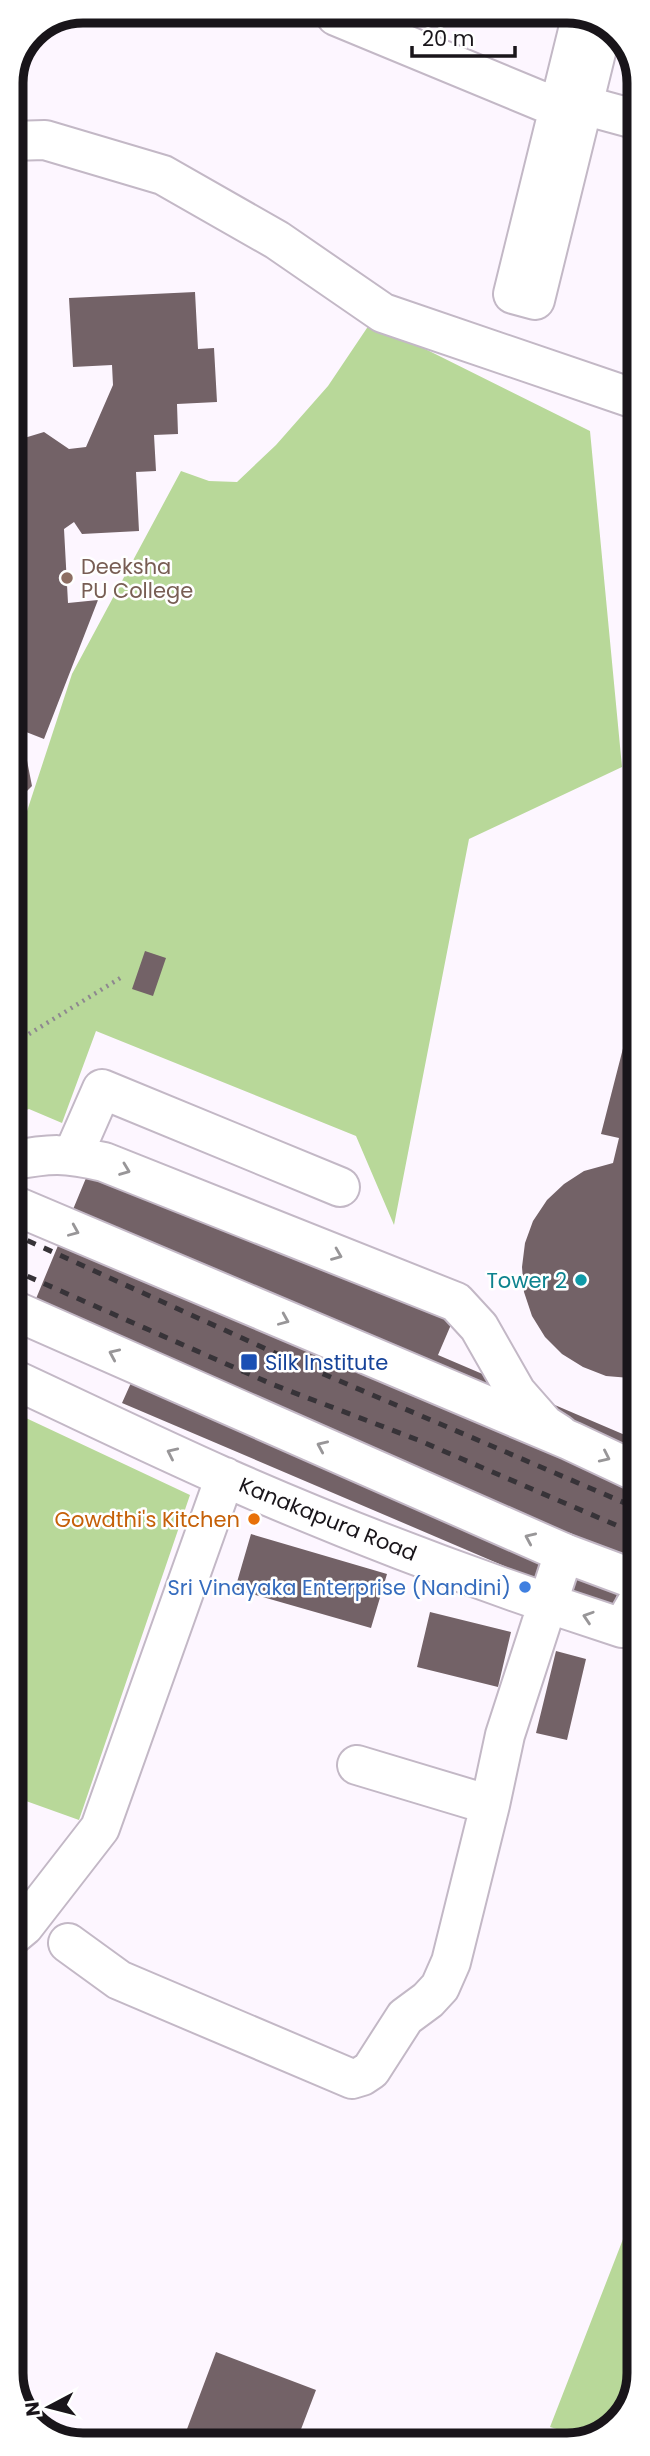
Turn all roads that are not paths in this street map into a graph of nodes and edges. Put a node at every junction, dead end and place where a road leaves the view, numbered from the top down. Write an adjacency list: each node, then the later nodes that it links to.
1 (354, 23): 4 (main road)
2 (581, 25): 4 (main road)
3 (600, 33): 4 (main road)
4 (574, 110): 5 (main road)
5 (627, 118)
6 (23, 141): 7 (main road)
7 (627, 396)
8 (74, 1155): 9 (main road); 10 (main road); 14 (main road, one-way to 14)
9 (23, 1159)
10 (340, 1187)
11 (23, 1209): 14 (main road, one-way to 14)
12 (23, 1314): 17 (main road, one-way to 12)
13 (23, 1384): 16 (main road, Kanakapura Road, one-way to 13)
14 (571, 1441): 15 (main road, one-way to 15)
15 (627, 1467)
16 (225, 1477): 19 (main road, Kanakapura Road); 23 (main road)
17 (564, 1553): 18 (main road); 19 (main road)
18 (627, 1577)
19 (548, 1604): 20 (main road, Kanakapura Road, one-way to 19); 22 (main road)
20 (627, 1619)
21 (357, 1765): 22 (main road)
22 (490, 1805): 24 (main road)
23 (23, 1927)
24 (68, 1944)

